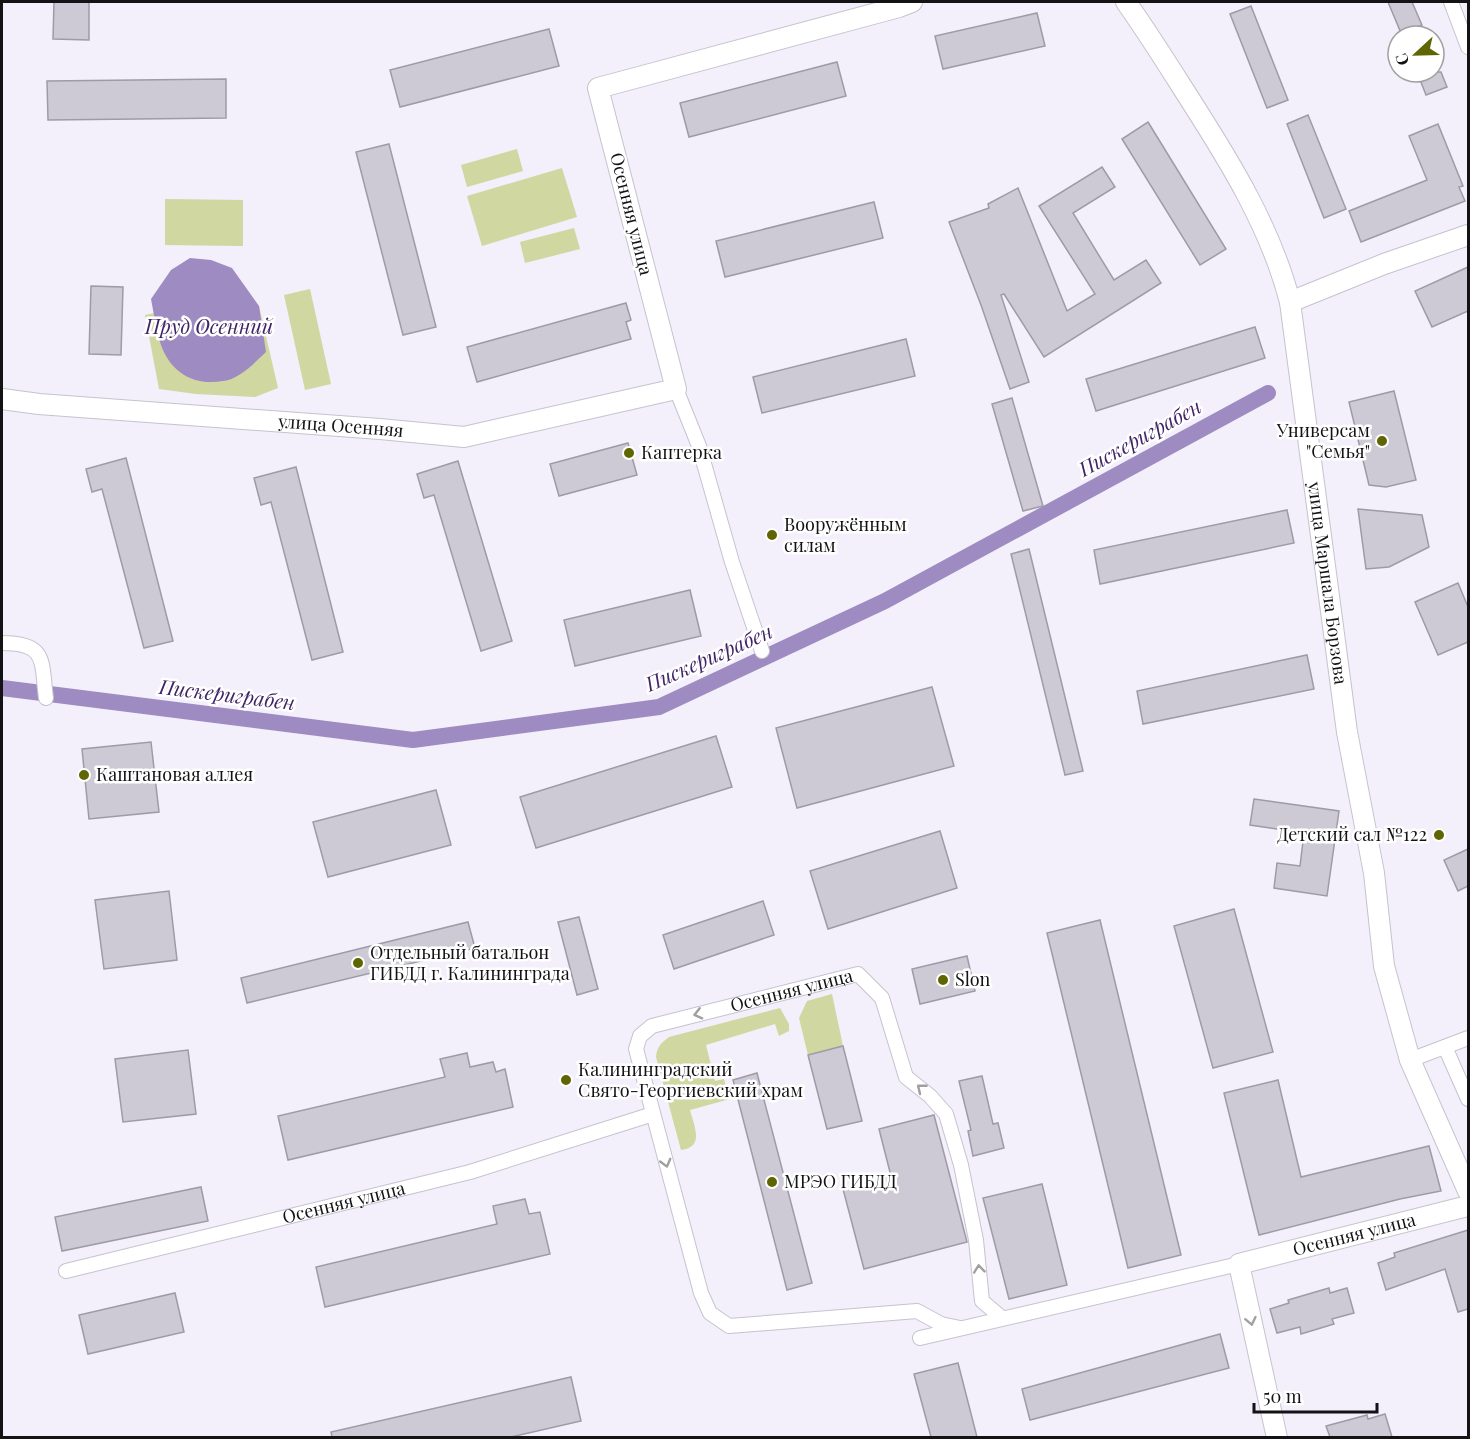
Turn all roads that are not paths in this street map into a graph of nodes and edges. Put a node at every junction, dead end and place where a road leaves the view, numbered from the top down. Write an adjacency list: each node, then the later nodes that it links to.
1 (912, 2): 7 (street, Осенняя улица)
2 (1126, 2): 6 (street, улица Маршала Борзова)
3 (1451, 2): 4 (street)
4 (1468, 47)
5 (1468, 235): 6 (street)
6 (1290, 302): 14 (street, улица Маршала Борзова)
7 (676, 389): 8 (street, улица Осенняя); 10 (street, Осенняя улица)
8 (2, 399)
9 (2, 643): 11 (street)
10 (762, 651)
11 (45, 693)
12 (1468, 1038): 13 (street)
13 (1445, 1047): 14 (street); 15 (street)
14 (1410, 1060): 17 (street, улица Маршала Борзова)
15 (1468, 1099)
16 (653, 1114): 20 (street, Осенняя улица); 21 (street, Осенняя улица, one-way to 16); 22 (street, Осенняя улица, one-way to 22)
17 (1468, 1191)
18 (1468, 1206): 19 (street, Осенняя улица)
19 (1239, 1264): 21 (street, Осенняя улица); 24 (street, one-way to 24)
20 (66, 1270)
21 (1002, 1318): 22 (street, Осенняя улица)
22 (960, 1328): 23 (street, Осенняя улица)
23 (920, 1338)
24 (1277, 1437)

